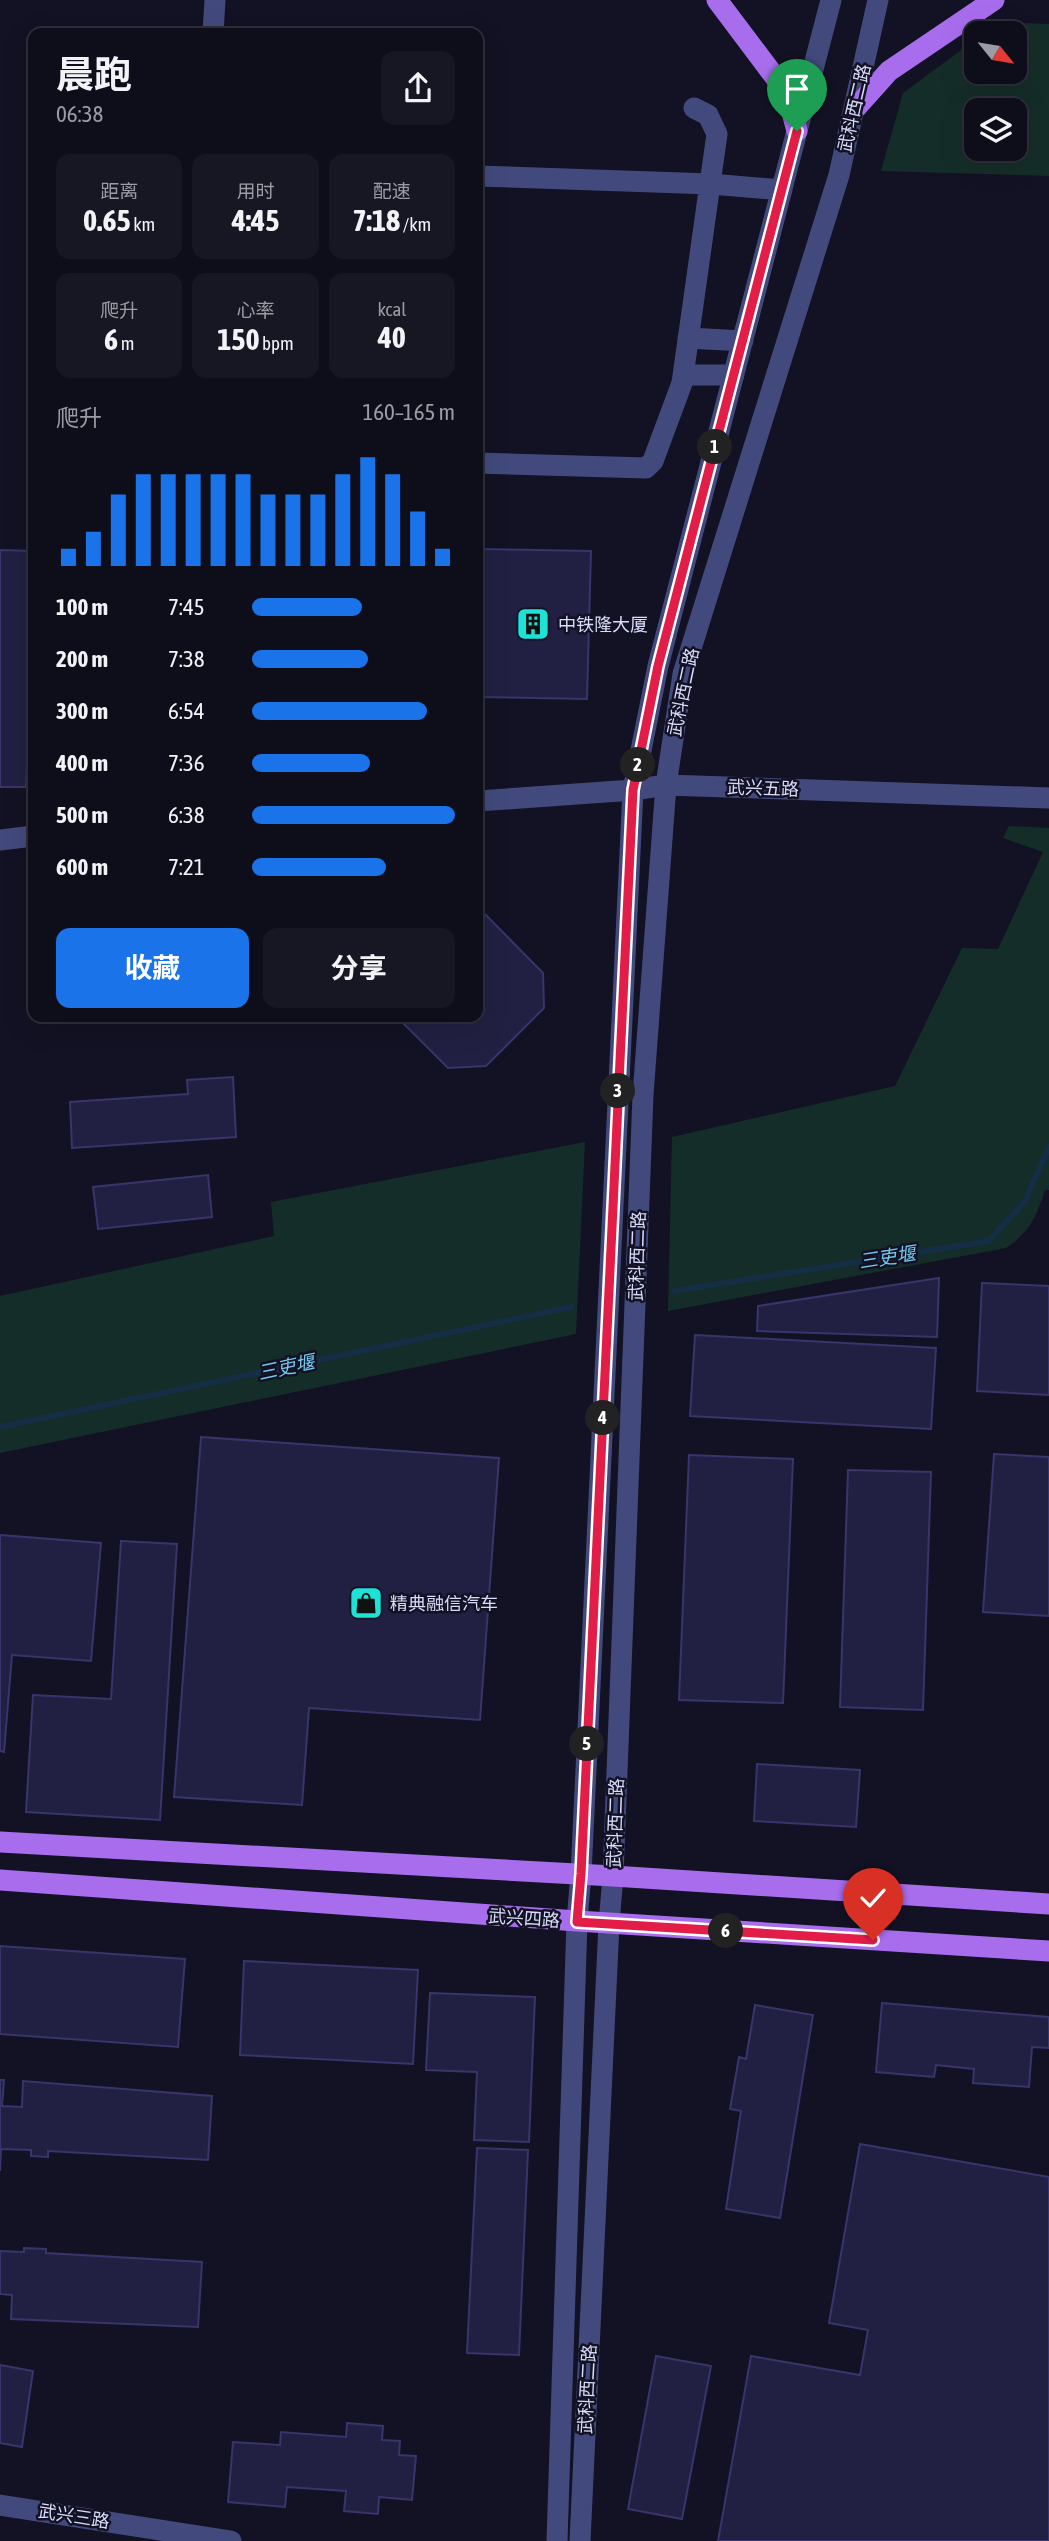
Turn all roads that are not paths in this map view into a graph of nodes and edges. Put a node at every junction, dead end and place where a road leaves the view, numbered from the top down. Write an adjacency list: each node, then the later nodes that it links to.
1 (215, 0): 6 (street)
2 (717, 0): 9 (main road)
3 (831, 0): 9 (street, 武科西二路)
4 (878, 0): 8 (street, 武科西二路)
5 (994, 0): 8 (main road)
6 (213, 28)
7 (694, 108): 11 (street)
8 (854, 110): 18 (street, 武科西二路)
9 (797, 131): 12 (street, 武科西二路)
10 (483, 176): 11 (street)
11 (711, 184): 12 (street); 13 (street)
12 (782, 190): 14 (street, 武科西二路)
13 (688, 338): 14 (street); 15 (street)
14 (743, 341): 16 (street, 武科西二路)
15 (683, 375): 16 (street); 17 (street)
16 (734, 375): 19 (street, 武科西二路)
17 (483, 463)
18 (666, 785): 19 (street, 武兴五路); 20 (street, 武兴五路); 26 (street, 武科西二路)
19 (633, 790): 21 (street, 武兴五路); 25 (street, 武科西二路)
20 (1049, 798)
21 (483, 801)
22 (28, 837): 23 (street)
23 (0, 840)
24 (0, 1842): 25 (main road)
25 (581, 1874): 26 (main road); 29 (street, 武科西二路)
26 (613, 1876): 28 (main road); 30 (street, 武科西二路)
27 (0, 1880): 29 (main road, 武兴四路)
28 (1049, 1904)
29 (577, 1922): 30 (main road, 武兴四路); 34 (street, 武科西二路)
30 (608, 1924): 31 (main road, 武兴四路); 35 (street, 武科西二路)
31 (1049, 1951)
32 (0, 2505): 33 (street, 武兴三路)
33 (231, 2541)
34 (557, 2541)
35 (580, 2541)

